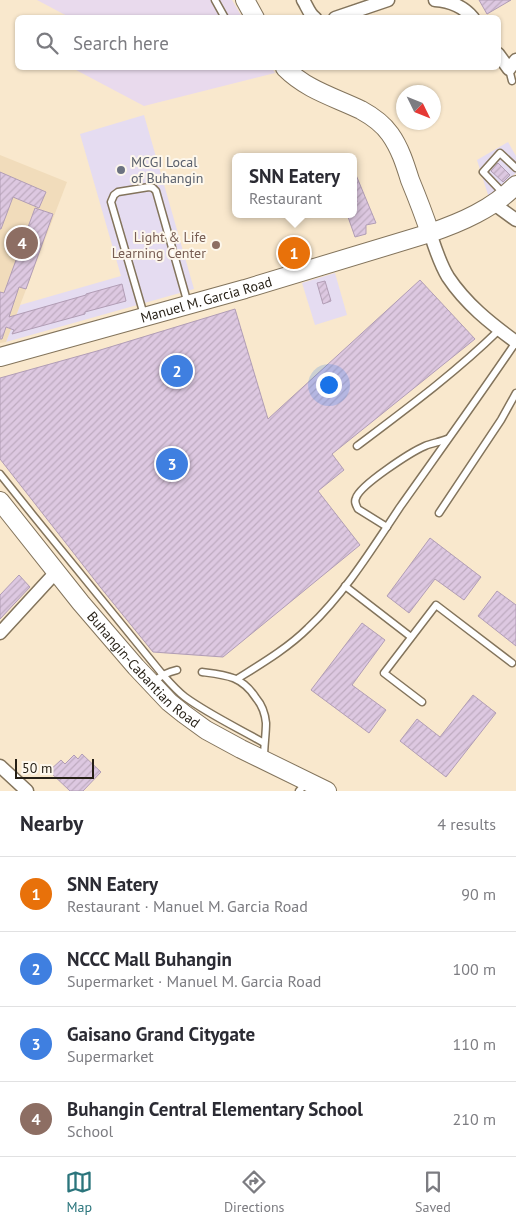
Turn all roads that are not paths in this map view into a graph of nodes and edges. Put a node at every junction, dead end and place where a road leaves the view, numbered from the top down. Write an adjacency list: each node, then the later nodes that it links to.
1 (215, 0): 6 (lane)
2 (245, 0): 7 (main road)
3 (304, 0): 8 (street)
4 (388, 0): 9 (street)
5 (435, 0): 10 (street)
6 (223, 15)
7 (253, 15)
8 (312, 15)
9 (343, 15)
10 (470, 15)
11 (501, 57): 13 (street)
12 (288, 70): 17 (main road)
13 (512, 70)
14 (516, 168): 15 (lane)
15 (505, 195): 16 (street); 17 (main road, Manuel M. Garcia Road)
16 (516, 220)
17 (430, 233): 18 (main road, Manuel M. Garcia Road); 20 (street)
18 (188, 304): 19 (main road, Manuel M. Garcia Road); 19 (lane)
19 (144, 316): 22 (main road, Manuel M. Garcia Road)
20 (499, 330): 21 (street); 25 (lane)
21 (516, 342): 24 (lane)
22 (0, 357)
23 (516, 393): 28 (lane)
24 (447, 440): 29 (lane); 29 (lane)
25 (357, 446)
26 (0, 474): 32 (lane)
27 (0, 501): 30 (main road, Buhangin-Cabantian Road)
28 (439, 513)
29 (387, 527): 31 (lane)
30 (56, 572): 33 (main road, Buhangin-Cabantian Road); 34 (street)
31 (344, 586): 35 (lane); 39 (lane)
32 (95, 592): 33 (lane); 40 (lane)
33 (81, 603): 40 (main road, Buhangin-Cabantian Road)
34 (0, 633)
35 (411, 637): 36 (lane); 41 (lane)
36 (512, 663)
37 (177, 670): 40 (lane)
38 (202, 672): 39 (lane)
39 (237, 679): 42 (lane)
40 (157, 680): 42 (main road, Buhangin-Cabantian Road)
41 (422, 702)
42 (264, 751): 44 (main road, Buhangin-Cabantian Road)
43 (0, 766): 45 (street)
44 (303, 786): 46 (main road, Buhangin-Cabantian Road)
45 (27, 791)
46 (327, 791)

